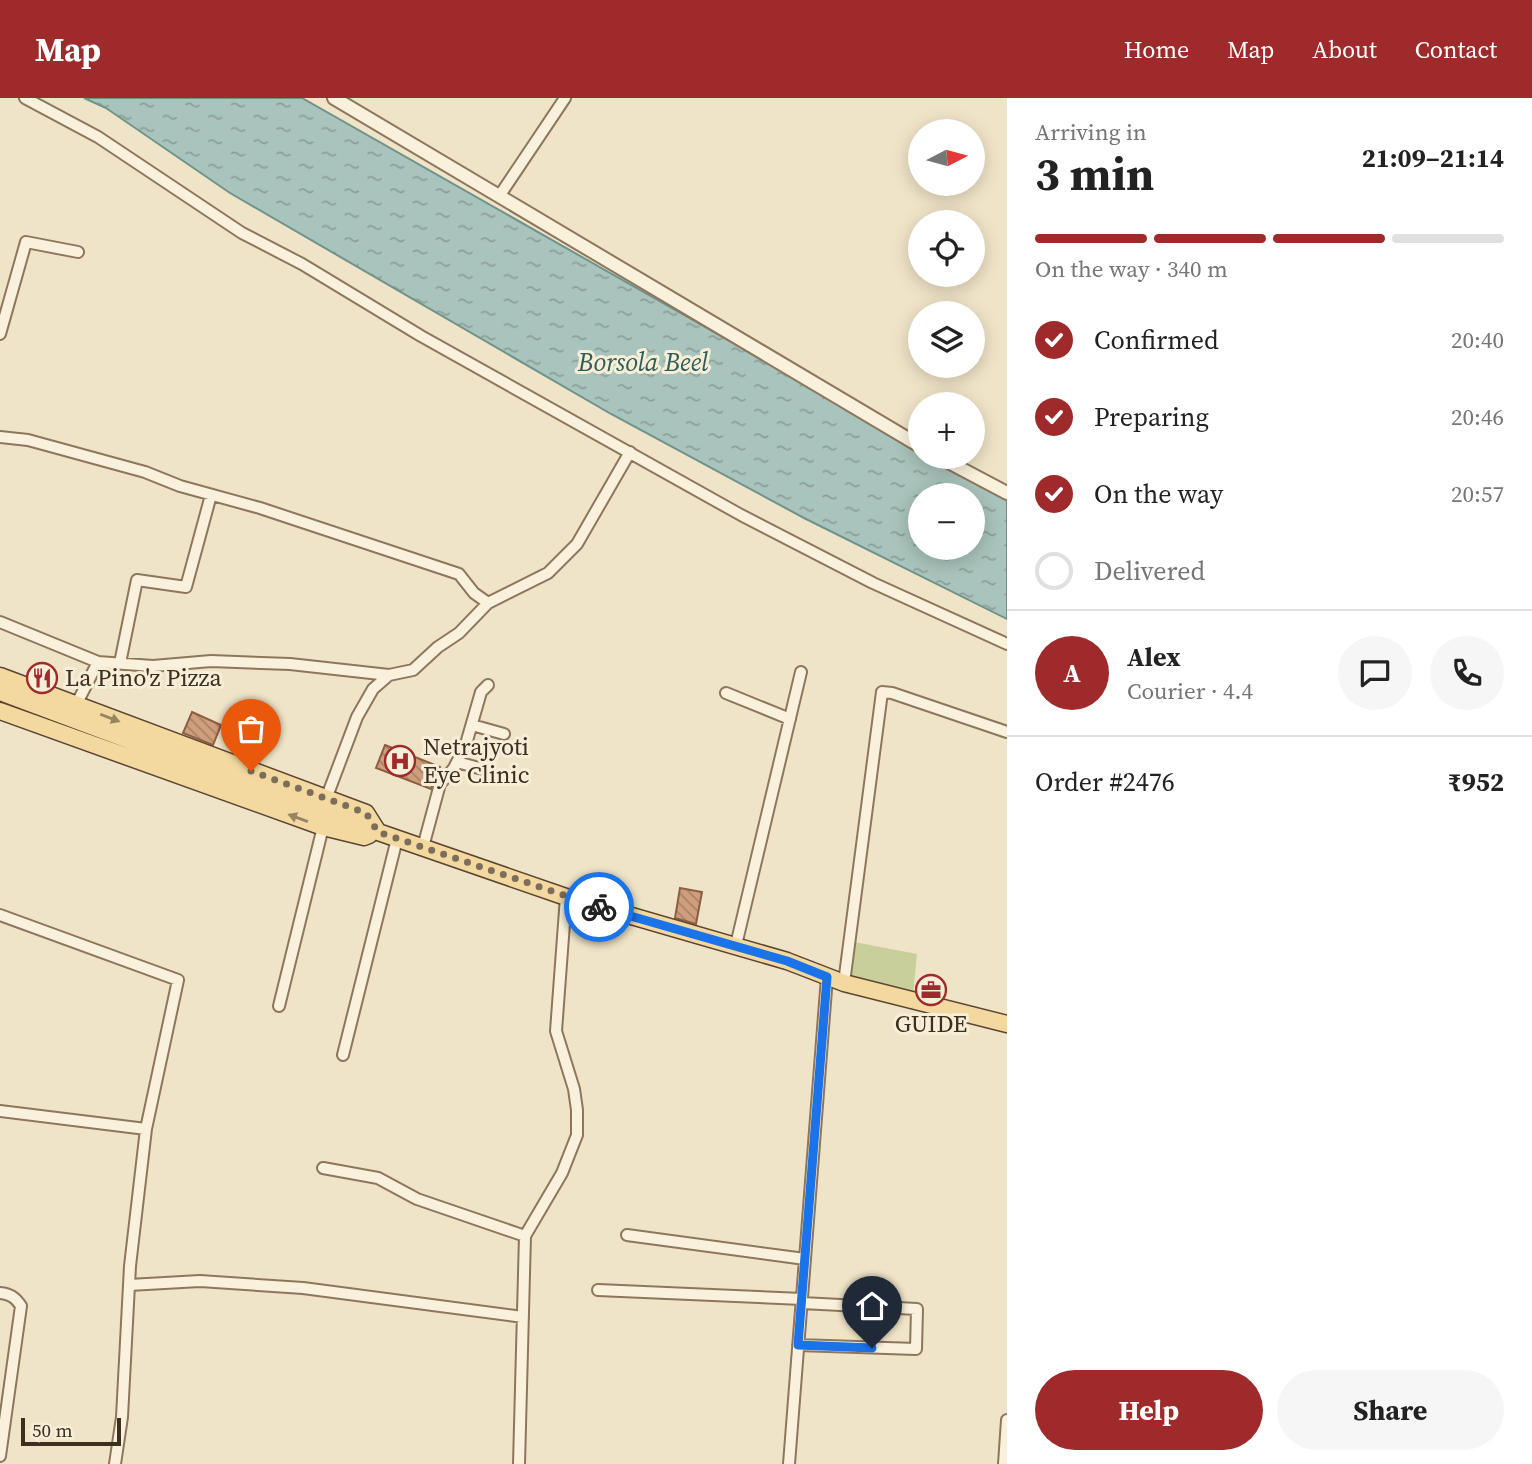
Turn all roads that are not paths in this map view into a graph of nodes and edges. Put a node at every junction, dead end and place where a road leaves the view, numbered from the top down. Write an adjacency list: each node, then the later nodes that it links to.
1 (25, 98): 9 (street)
2 (334, 98): 4 (street)
3 (565, 98): 4 (street)
4 (500, 195): 8 (street)
5 (78, 252): 6 (street)
6 (0, 334)
7 (0, 437): 12 (street)
8 (908, 439)
9 (630, 452): 13 (street); 15 (street)
10 (961, 469): 11 (street)
11 (1007, 494)
12 (211, 495): 13 (street); 17 (street)
13 (488, 603): 19 (street)
14 (0, 622): 16 (street)
15 (1007, 644)
16 (98, 662): 17 (street); 24 (street)
17 (120, 663): 19 (street)
18 (800, 673): 26 (street)
19 (388, 675): 32 (street)
20 (0, 676): 24 (main road)
21 (488, 685): 27 (street)
22 (0, 692): 34 (main road)
23 (726, 693): 26 (street)
24 (76, 705): 32 (main road, one-way to 32)
25 (0, 711): 33 (main road, one-way to 25)
26 (789, 719): 39 (street)
27 (472, 725): 29 (street); 30 (street)
28 (1007, 732): 41 (street)
29 (504, 734)
30 (457, 762): 31 (street); 36 (street)
31 (485, 770)
32 (326, 799): 34 (main road)
33 (323, 827): 34 (main road); 42 (street)
34 (378, 832): 35 (main road)
35 (397, 839): 36 (main road); 44 (street)
36 (422, 847): 37 (main road)
37 (566, 897): 39 (main road); 49 (street)
38 (0, 915): 46 (street)
39 (736, 945): 40 (main road)
40 (827, 977): 41 (main road); 50 (street)
41 (844, 983): 43 (main road)
42 (279, 1006)
43 (1007, 1024)
44 (343, 1055)
45 (0, 1111): 46 (street)
46 (146, 1129): 51 (street)
47 (323, 1168): 49 (street)
48 (627, 1235): 50 (street)
49 (525, 1236): 55 (street)
50 (805, 1259): 54 (street)
51 (129, 1285): 55 (street); 59 (street)
52 (598, 1290): 54 (street)
53 (0, 1293): 58 (street)
54 (802, 1301): 56 (street); 56 (street)
55 (523, 1317): 60 (street)
56 (798, 1345): 61 (street)
57 (1007, 1420): 62 (street)
58 (0, 1456)
59 (115, 1464)
60 (519, 1464)
61 (789, 1464)
62 (1004, 1464)

